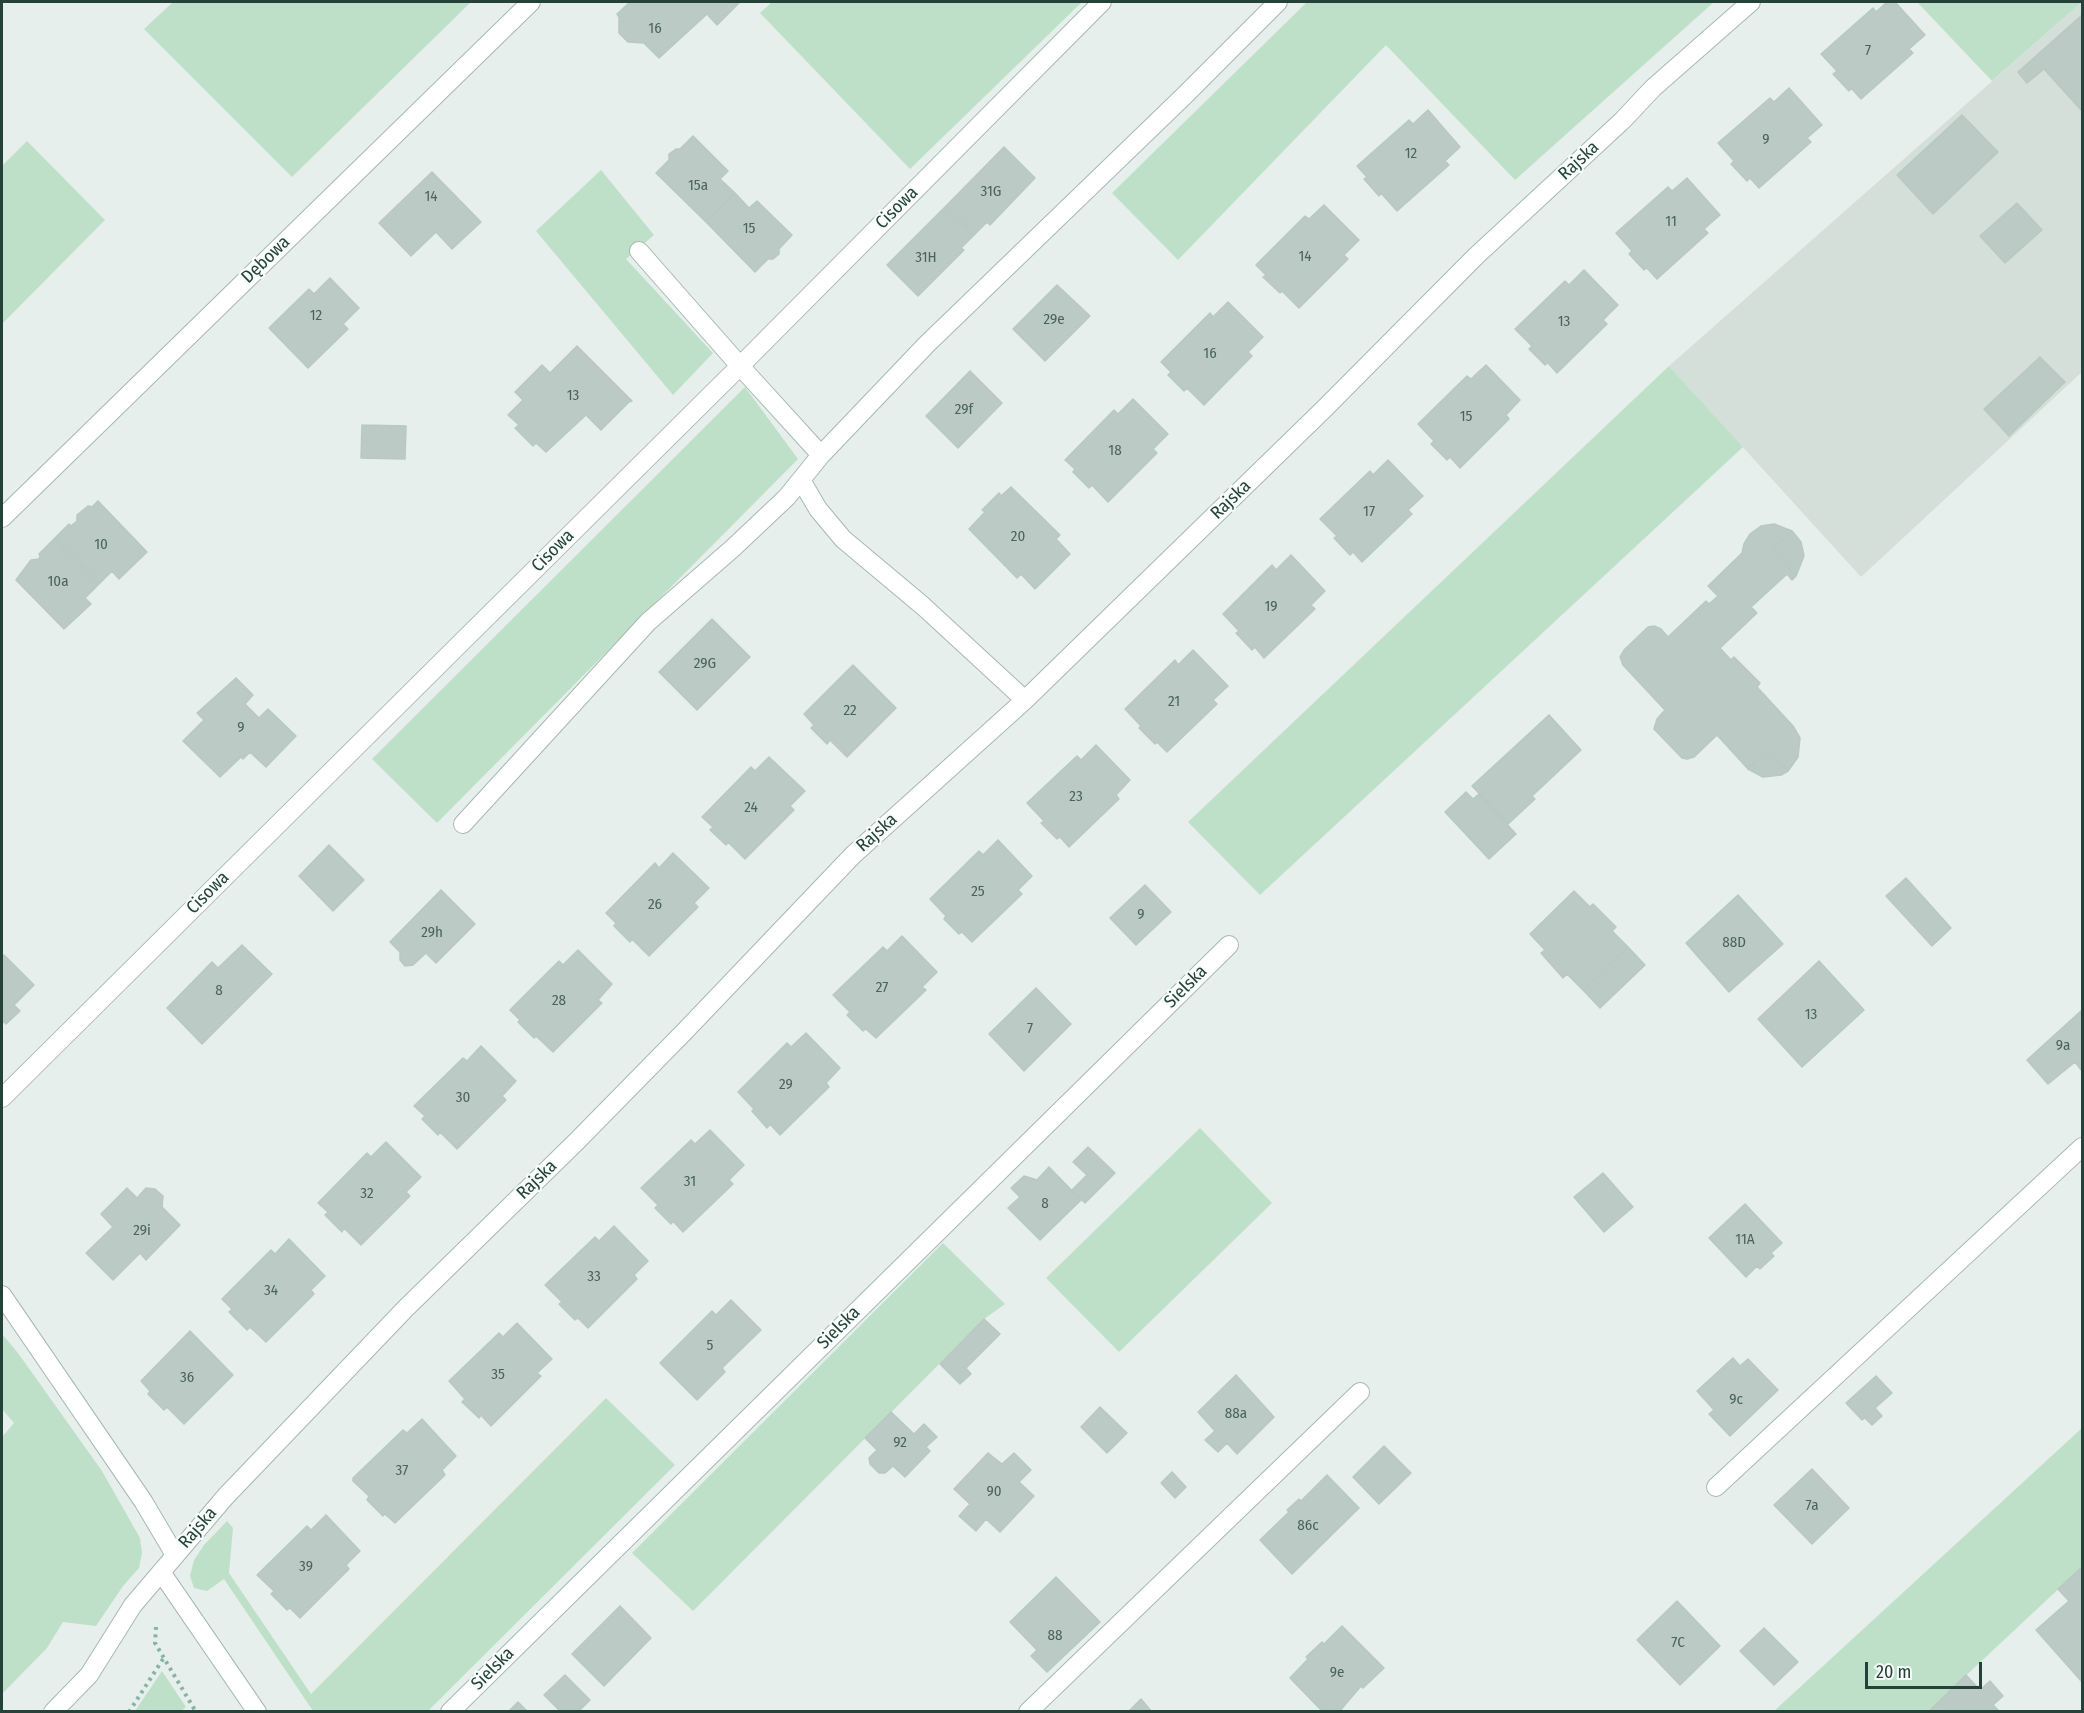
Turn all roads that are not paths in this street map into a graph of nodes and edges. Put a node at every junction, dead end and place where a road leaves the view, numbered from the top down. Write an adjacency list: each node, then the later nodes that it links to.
1 (531, 2): 9 (street, Dębowa)
2 (1102, 2): 6 (street, Cisowa)
3 (1278, 2): 7 (street)
4 (1751, 2): 10 (street, Rajska)
5 (639, 251): 6 (street)
6 (740, 366): 7 (street); 13 (street, Cisowa)
7 (821, 455): 8 (street)
8 (801, 480): 10 (street); 11 (street)
9 (2, 518)
10 (1025, 700): 18 (street, Rajska)
11 (464, 824)
12 (1228, 945): 22 (street, Sielska)
13 (2, 1098)
14 (2082, 1147): 17 (street)
15 (2, 1295): 18 (street)
16 (1360, 1392): 23 (street)
17 (1716, 1487)
18 (175, 1555): 19 (street, Rajska)
19 (161, 1572): 20 (street, Rajska); 21 (street)
20 (53, 1712)
21 (257, 1712)
22 (450, 1712)
23 (1028, 1712)

